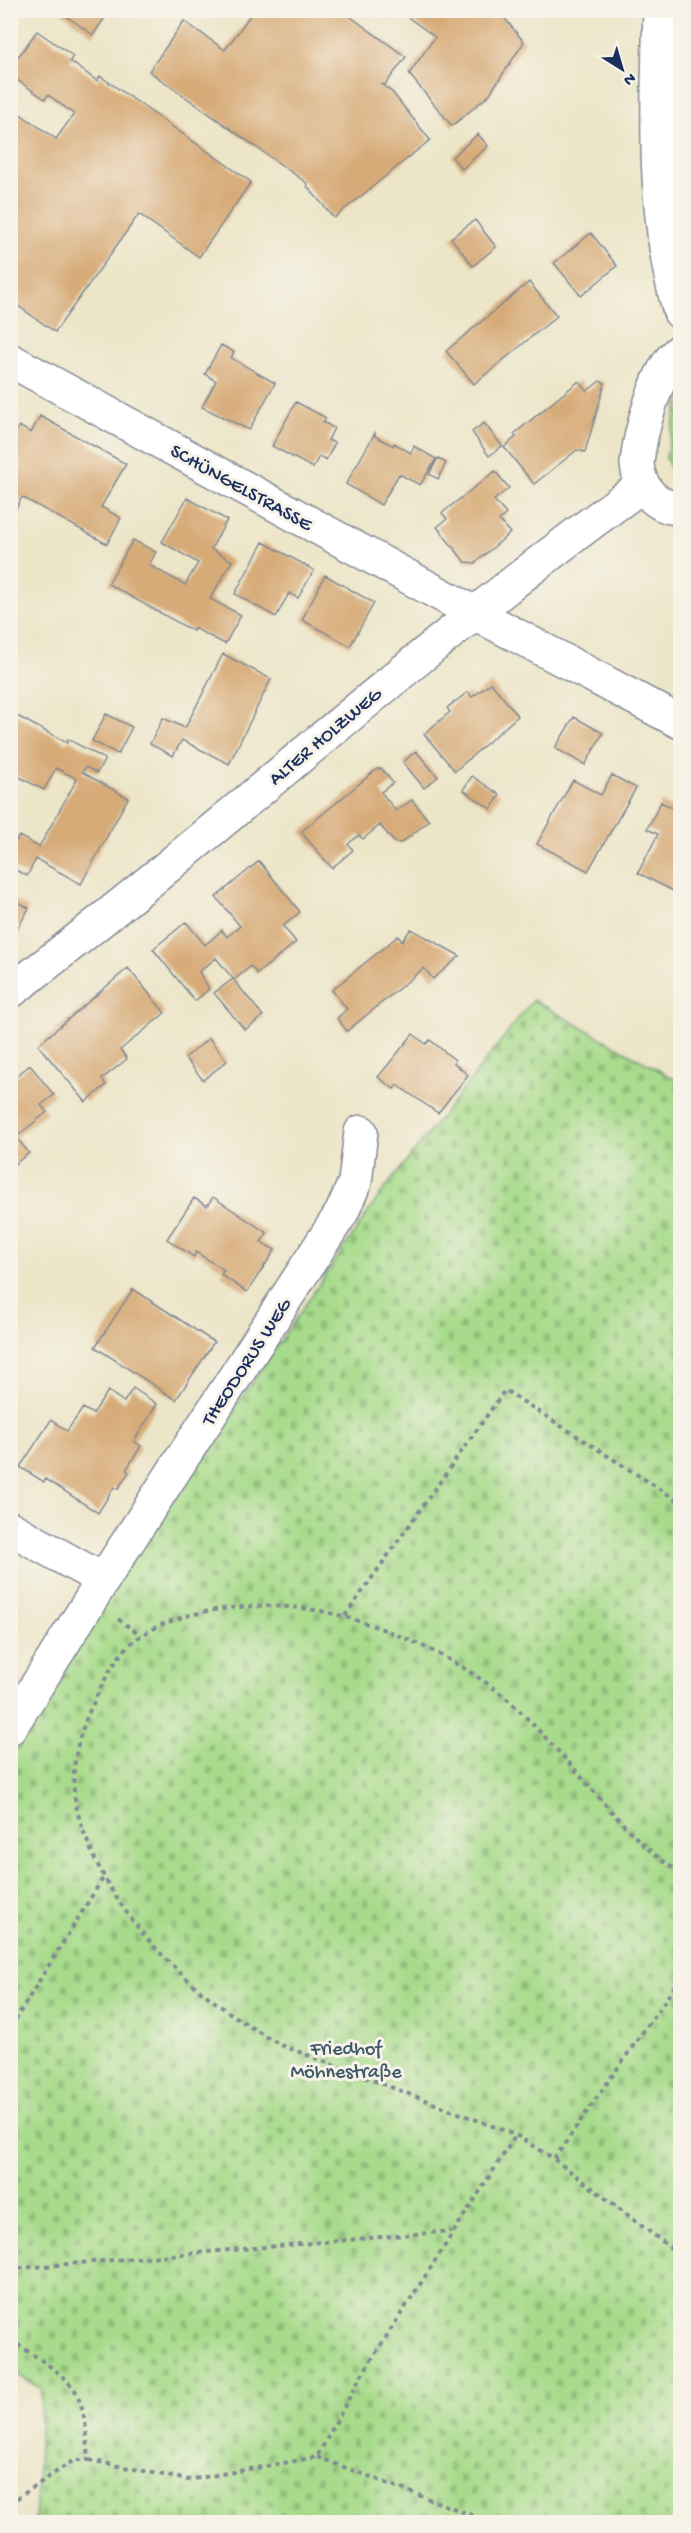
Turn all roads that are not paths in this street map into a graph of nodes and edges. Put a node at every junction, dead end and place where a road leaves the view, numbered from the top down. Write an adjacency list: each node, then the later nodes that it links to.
1 (660, 10): 2 (street)
2 (681, 312)
3 (681, 351): 5 (street)
4 (10, 360): 7 (street, SCHÜNGELSTRASSE)
5 (643, 485): 6 (street); 7 (street, ALTER HOLZWEG)
6 (681, 508)
7 (473, 612): 8 (street, SCHÜNGELSTRASSE); 9 (street, ALTER HOLZWEG)
8 (681, 722)
9 (10, 992)
10 (361, 1132): 12 (street, THEODORUS WEG)
11 (10, 1528): 12 (street)
12 (103, 1580): 13 (street, THEODORUS WEG)
13 (10, 1728)

